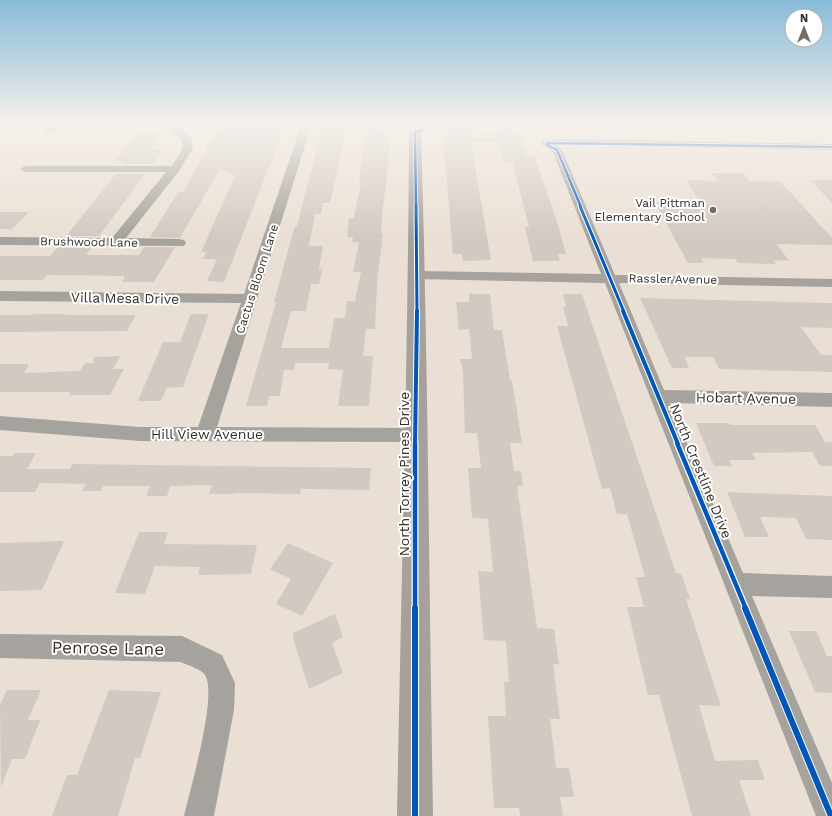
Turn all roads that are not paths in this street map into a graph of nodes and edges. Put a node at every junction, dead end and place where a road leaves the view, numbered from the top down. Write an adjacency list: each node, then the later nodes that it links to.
1 (180, 161): 6 (street)
2 (295, 161): 14 (street, Cactus Bloom Lane)
3 (416, 161): 10 (main road, North Torrey Pines Drive)
4 (561, 161): 11 (street, North Crestline Drive)
5 (25, 169): 6 (street)
6 (175, 169): 8 (street)
7 (0, 241): 8 (street, Brushwood Lane)
8 (116, 242): 9 (street, Brushwood Lane)
9 (179, 243)
10 (417, 275): 11 (street, Rassler Avenue); 19 (main road, North Torrey Pines Drive)
11 (608, 278): 12 (street, Rassler Avenue); 15 (street, North Crestline Drive)
12 (832, 283)
13 (0, 296): 14 (street, Villa Mesa Drive)
14 (250, 299): 18 (street, Cactus Bloom Lane)
15 (659, 396): 16 (street, Hobart Avenue); 20 (street, North Crestline Drive)
16 (832, 400)
17 (0, 423): 18 (street, Hill View Avenue)
18 (205, 435): 19 (street, Hill View Avenue)
19 (414, 435): 24 (main road, North Torrey Pines Drive)
20 (735, 584): 21 (street); 25 (street, North Crestline Drive)
21 (832, 587)
22 (0, 646): 23 (street, Penrose Lane)
23 (199, 816)
24 (415, 816)
25 (831, 816)

